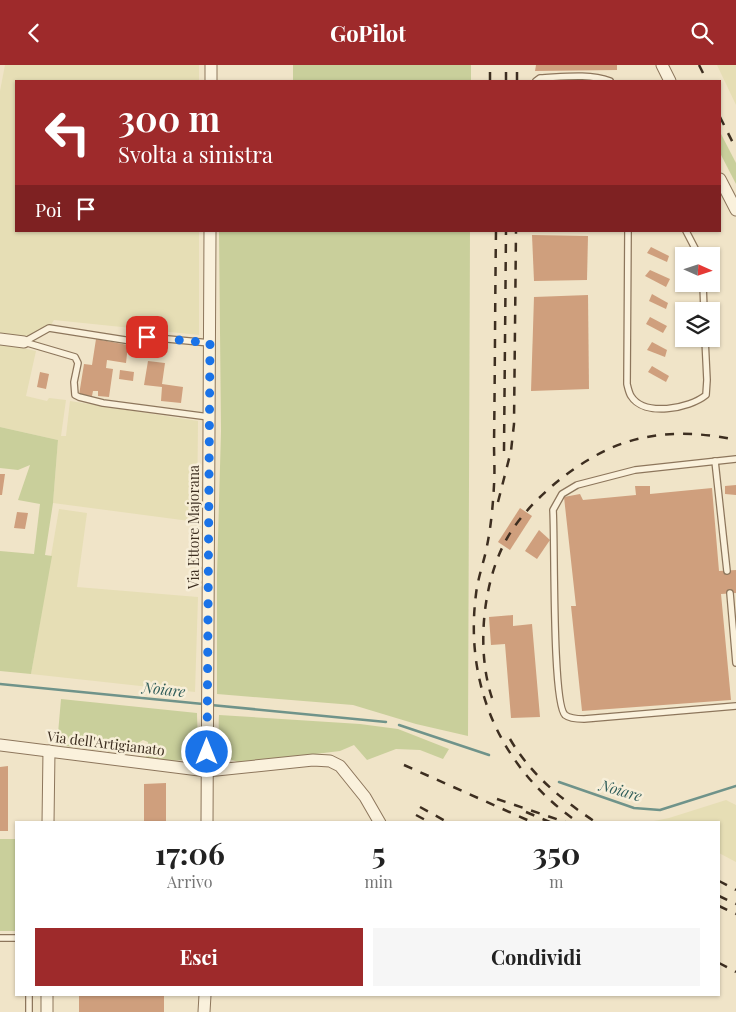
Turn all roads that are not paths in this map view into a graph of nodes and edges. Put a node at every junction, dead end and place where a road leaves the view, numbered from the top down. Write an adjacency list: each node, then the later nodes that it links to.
1 (211, 65): 3 (street)
2 (662, 65): 6 (street)
3 (211, 80)
4 (537, 80): 5 (lane)
5 (606, 80)
6 (670, 80)
7 (721, 181): 8 (street)
8 (736, 210)
9 (210, 232): 15 (street, Via Ettore Majorana)
10 (628, 232): 16 (lane)
11 (687, 232): 12 (lane)
12 (694, 247)
13 (0, 339): 14 (street)
14 (24, 343): 15 (lane); 17 (lane)
15 (210, 343): 17 (street, Via Ettore Majorana)
16 (706, 347)
17 (208, 417): 26 (street, Via Ettore Majorana)
18 (736, 459): 19 (lane)
19 (715, 461): 20 (lane); 23 (lane)
20 (727, 571)
21 (730, 593): 22 (lane)
22 (736, 663)
23 (736, 707)
24 (0, 745): 25 (street, Via dell'Artigianato)
25 (49, 751): 26 (street, Via dell'Artigianato); 27 (street)
26 (207, 771): 28 (street, Via Ettore Majorana); 29 (street, Via dell'Artigianato)
27 (48, 821)
28 (207, 821)
29 (379, 821)
30 (0, 938): 31 (lane)
31 (15, 938)
32 (29, 996): 35 (lane)
33 (47, 996): 36 (street)
34 (204, 996): 37 (street)
35 (29, 1012)
36 (47, 1012)
37 (204, 1012)

